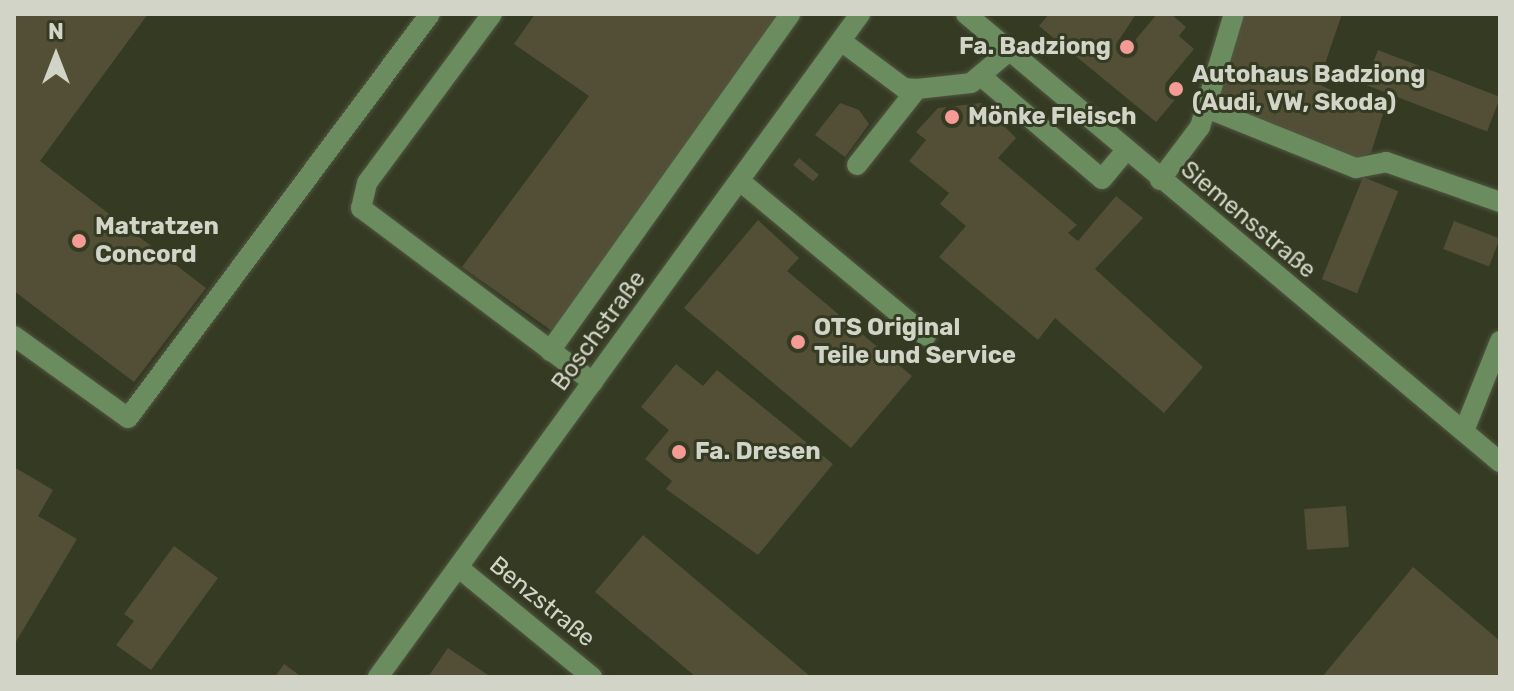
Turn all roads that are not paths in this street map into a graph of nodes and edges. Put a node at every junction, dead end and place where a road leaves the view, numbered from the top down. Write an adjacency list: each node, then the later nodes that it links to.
1 (430, 14): 17 (street)
2 (492, 14): 20 (street)
3 (790, 14): 20 (street)
4 (860, 14): 7 (street, Boschstraße)
5 (966, 14): 8 (street, Siemensstraße)
6 (1234, 14): 11 (street)
7 (841, 41): 10 (street); 15 (street, Boschstraße)
8 (1009, 51): 9 (street); 12 (street, Siemensstraße)
9 (982, 77): 10 (street); 12 (street)
10 (917, 89): 13 (street)
11 (1204, 107): 14 (street); 16 (street)
12 (1126, 150): 14 (street, Siemensstraße)
13 (857, 165)
14 (1160, 180): 22 (street, Siemensstraße)
15 (740, 181): 18 (street); 21 (street, Boschstraße)
16 (1500, 202)
17 (14, 336)
18 (926, 336)
19 (1500, 341): 22 (street)
20 (550, 351): 21 (street)
21 (593, 382): 24 (street, Boschstraße)
22 (1464, 431): 23 (street, Siemensstraße)
23 (1500, 462)
24 (459, 568): 25 (street, Boschstraße); 26 (street, Benzstraße)
25 (378, 677)
26 (592, 677)

